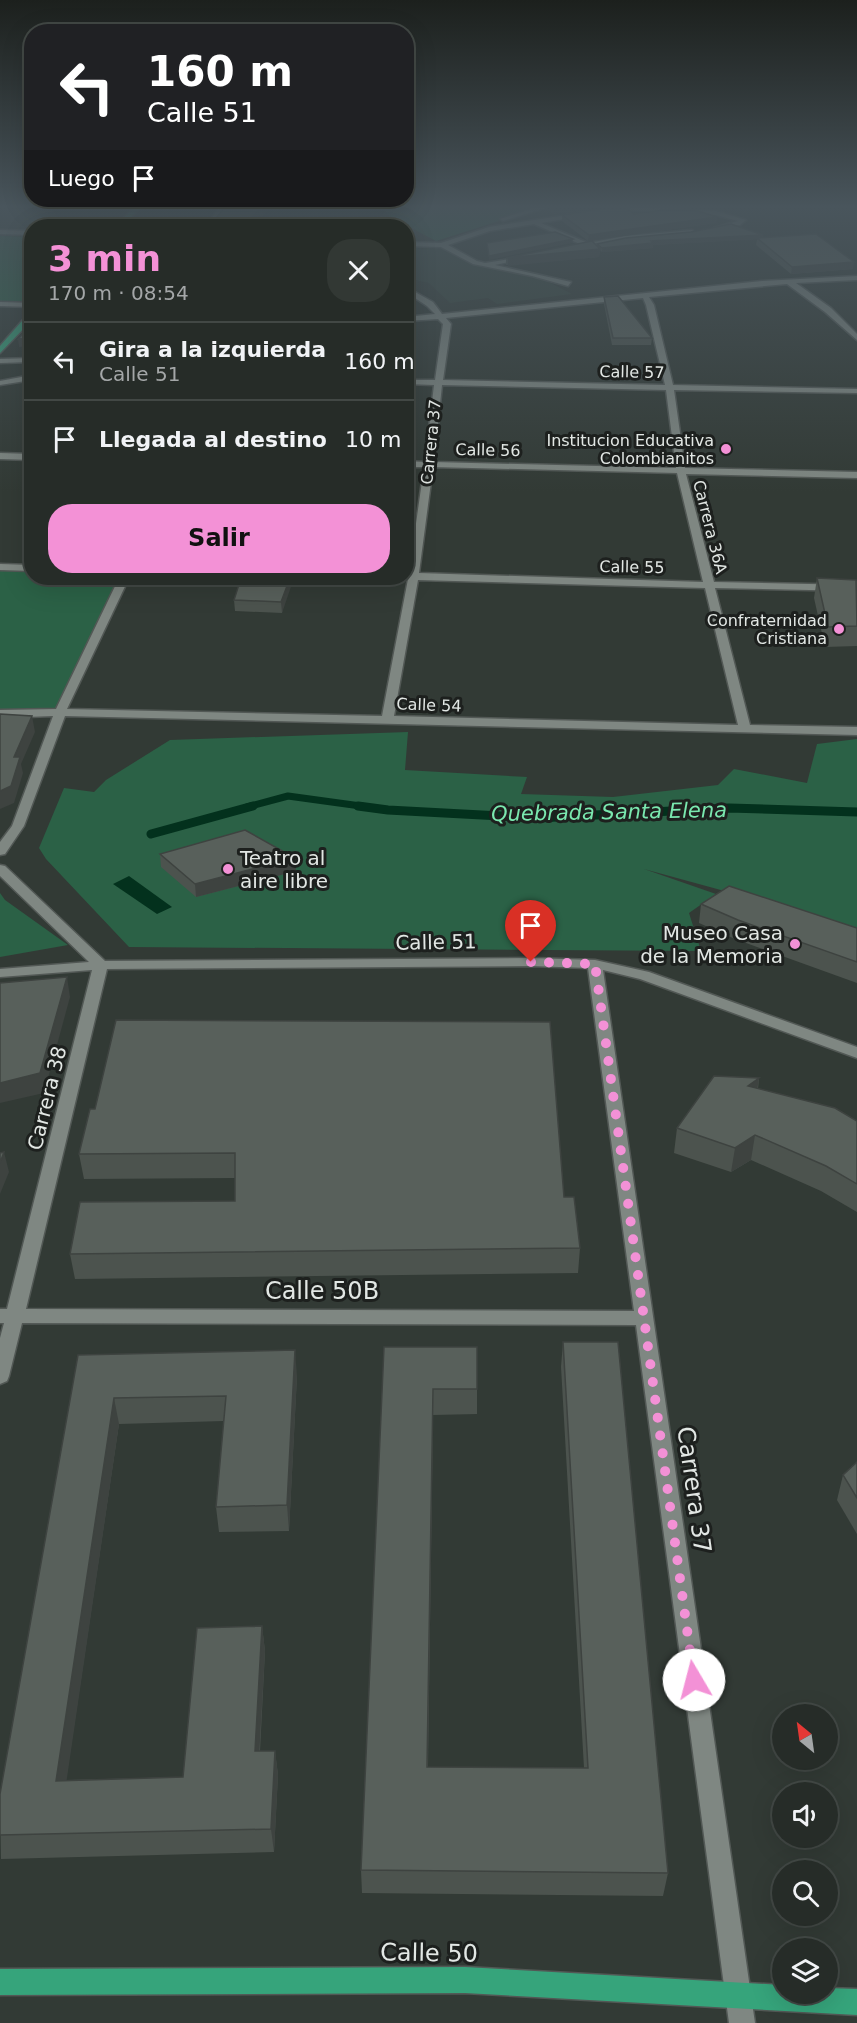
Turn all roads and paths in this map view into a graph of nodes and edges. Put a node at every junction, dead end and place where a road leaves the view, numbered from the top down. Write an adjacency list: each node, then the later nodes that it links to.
1 (427, 302): 7 (street)
2 (585, 302): 7 (street)
3 (649, 302): 21 (street, Carrera 36A)
4 (815, 302): 10 (street)
5 (0, 304): 6 (street)
6 (24, 305)
7 (440, 315): 8 (street); 20 (street, Carrera 37)
8 (414, 318)
9 (24, 324): 13 (main road)
10 (842, 324): 11 (street); 12 (street)
11 (857, 324)
12 (857, 338)
13 (0, 352): 14 (street)
14 (24, 354)
15 (24, 360): 16 (street)
16 (0, 361)
17 (24, 378): 19 (street)
18 (414, 382): 20 (street, Calle 57)
19 (0, 383)
20 (437, 383): 21 (street, Calle 57); 26 (street, Carrera 37)
21 (670, 388): 22 (street, Calle 57); 27 (street, Carrera 36A)
22 (857, 391)
23 (0, 456): 24 (street)
24 (24, 457)
25 (414, 464): 26 (street, Calle 56)
26 (429, 464): 27 (street, Calle 56); 29 (street, Carrera 37)
27 (681, 469): 28 (street, Calle 56); 33 (street, Carrera 36A)
28 (857, 474)
29 (414, 552)
30 (0, 567): 31 (street)
31 (24, 568)
32 (414, 576): 33 (street, Calle 55)
33 (708, 584): 36 (street, Calle 55); 40 (street, Carrera 36A)
34 (121, 585): 37 (street)
35 (409, 585): 39 (street, Carrera 37)
36 (857, 588)
37 (60, 712): 38 (street, Calle 54); 39 (street, Calle 54); 42 (street)
38 (0, 714)
39 (387, 720): 40 (street, Calle 54)
40 (745, 729): 41 (street, Calle 54)
41 (857, 731)
42 (0, 850)
43 (0, 869): 45 (street)
44 (595, 964): 45 (street, Calle 51); 47 (street, Calle 51); 49 (street, Carrera 37)
45 (101, 965): 46 (street, Calle 51); 48 (street, Carrera 38)
46 (0, 973)
47 (857, 1053)
48 (8, 1316): 49 (street, Calle 50B); 50 (street, Carrera 38)
49 (644, 1318): 52 (street, Carrera 37)
50 (0, 1376)
51 (0, 1982): 52 (main road, Calle 50)
52 (739, 1996): 53 (main road, Calle 50); 54 (street, Carrera 37)
53 (857, 2002)
54 (742, 2023)

